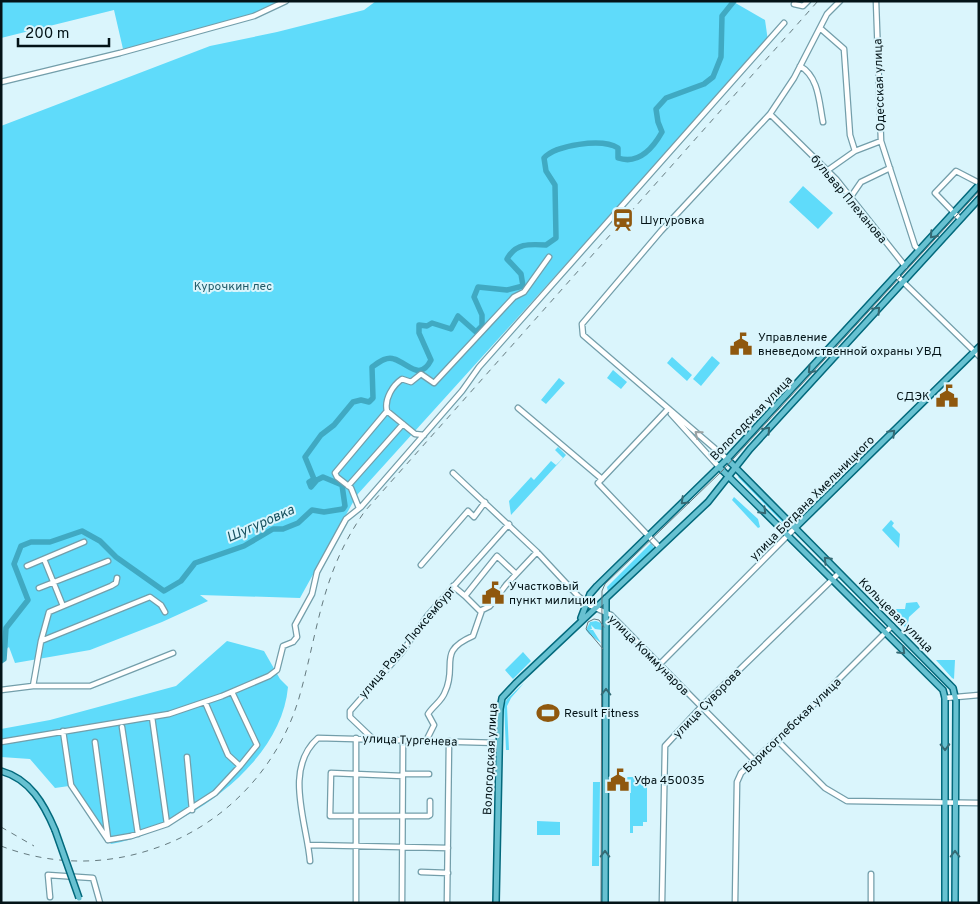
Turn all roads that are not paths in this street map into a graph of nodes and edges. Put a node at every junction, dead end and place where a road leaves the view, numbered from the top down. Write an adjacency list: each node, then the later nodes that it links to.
1 (286, 1): 11 (street)
2 (808, 1): 6 (street)
3 (836, 1): 7 (street)
4 (840, 1): 7 (street)
5 (876, 1): 14 (street, Одесская улица)
6 (794, 4)
7 (827, 14): 9 (street)
8 (784, 23): 34 (street)
9 (820, 28): 10 (street); 15 (street)
10 (800, 66): 12 (street); 13 (street)
11 (1, 82)
12 (770, 114): 17 (street, бульвар Плеханова); 31 (street, Кольцевая улица)
13 (823, 122)
14 (881, 142): 15 (street); 16 (street, Одесская улица)
15 (855, 151): 17 (street)
16 (890, 168): 20 (street); 24 (street, Одесская улица)
17 (828, 170): 20 (street, бульвар Плеханова)
18 (979, 184): 19 (main road, Вологодская улица); 22 (street)
19 (971, 193): 21 (main road); 22 (main road, Вологодская улица)
20 (850, 198): 26 (street, бульвар Плеханова)
21 (979, 200): 23 (main road, Вологодская улица)
22 (953, 212): 23 (street); 24 (main road, Вологодская улица, one-way to 24)
23 (960, 219): 28 (main road, Вологодская улица)
24 (919, 250): 26 (main road, Вологодская улица)
25 (549, 257): 32 (street)
26 (907, 264): 27 (main road, Вологодская улица)
27 (897, 276): 28 (street); 35 (main road, Вологодская улица, one-way to 35)
28 (904, 282): 29 (street); 37 (main road, Вологодская улица, one-way to 28)
29 (977, 351): 45 (main road, улица Богдана Хмельницкого, one-way to 29)
30 (518, 408): 40 (street)
31 (668, 409): 35 (street, Кольцевая улица, one-way to 31); 36 (street, Кольцевая улица); 40 (street)
32 (387, 411): 33 (street); 41 (street)
33 (403, 424): 34 (street); 41 (street)
34 (424, 435): 43 (street)
35 (727, 459): 36 (main road, Вологодская улица); 37 (main road, Кольцевая улица)
36 (719, 467): 39 (main road, Кольцевая улица); 47 (main road, Вологодская улица, one-way to 47)
37 (736, 467): 39 (main road, Вологодская улица); 45 (main road, Кольцевая улица)
38 (453, 473): 42 (street, улица Коммунаров)
39 (729, 476): 46 (main road, Кольцевая улица, one-way to 46); 49 (main road, Вологодская улица)
40 (600, 481): 47 (street)
41 (348, 486): 43 (street)
42 (485, 502): 44 (street, улица Коммунаров); 53 (street)
43 (359, 508): 78 (street)
44 (509, 524): 50 (street, улица Коммунаров); 60 (street, улица Розы Люксембург)
45 (794, 528): 46 (street, улица Богдана Хмельницкого); 55 (main road, Кольцевая улица, one-way to 45)
46 (788, 535): 58 (main road, Кольцевая улица); 75 (street, улица Богдана Хмельницкого)
47 (648, 536): 49 (street); 64 (main road, Вологодская улица)
48 (84, 542): 51 (street)
49 (659, 547): 63 (main road, Вологодская улица)
50 (537, 552): 56 (street); 64 (street, улица Коммунаров)
51 (44, 559): 54 (street); 59 (street)
52 (108, 561): 59 (street)
53 (422, 565)
54 (27, 566)
55 (839, 573): 58 (street, улица Суворова); 71 (main road, Кольцевая улица)
56 (516, 574): 62 (street); 67 (street)
57 (117, 578): 65 (street)
58 (832, 579): 72 (main road, Кольцевая улица); 83 (street, улица Суворова)
59 (54, 582): 61 (street); 65 (street)
60 (453, 586): 62 (street); 88 (street, улица Розы Люксембург)
61 (39, 588)
62 (465, 596): 67 (street)
63 (606, 598): 66 (main road, Вологодская улица); 69 (main road)
64 (586, 603): 66 (street, улица Коммунаров); 70 (main road, Вологодская улица)
65 (63, 606): 73 (street)
66 (595, 609): 69 (street, улица Коммунаров); 70 (main road, Вологодская улица)
67 (482, 610): 91 (street)
68 (165, 612): 73 (street)
69 (606, 612): 75 (street, улица Коммунаров); 128 (main road, one-way to 69)
70 (581, 619): 95 (main road, Вологодская улица)
71 (892, 626): 72 (street, Борисоглебская улица); 80 (main road, Кольцевая улица)
72 (884, 634): 81 (main road, Кольцевая улица, one-way to 81); 90 (street, Борисоглебская улица)
73 (41, 641): 76 (street)
74 (173, 653): 76 (street)
75 (660, 664): 83 (street, улица Коммунаров)
76 (33, 686): 77 (street)
77 (1, 690)
78 (232, 692): 82 (street); 98 (street)
79 (979, 695): 80 (street)
80 (956, 697): 81 (street); 105 (main road)
81 (945, 698): 104 (main road, one-way to 104)
82 (205, 702): 84 (street); 98 (street)
83 (702, 706): 97 (street, улица Коммунаров); 129 (street, улица Суворова)
84 (152, 717): 86 (street); 110 (street)
85 (122, 727): 111 (street)
86 (63, 731): 93 (street); 112 (street)
87 (356, 738): 88 (street, улица Тургенева); 101 (street); 113 (street, улица Тургенева)
88 (372, 738): 89 (street, улица Тургенева)
89 (403, 740): 91 (street, улица Тургенева); 102 (street)
90 (777, 740): 97 (street, Борисоглебская улица); 104 (street)
91 (426, 741): 92 (street, улица Тургенева)
92 (449, 741): 95 (street, улица Тургенева); 116 (street)
93 (1, 742)
94 (95, 742): 112 (street)
95 (499, 743): 127 (main road, Вологодская улица)
96 (187, 757): 107 (street)
97 (754, 761): 130 (street, Борисоглебская улица)
98 (240, 766): 107 (street)
99 (1, 771): 122 (main road, bridge)
100 (429, 774): 102 (street)
101 (358, 775): 102 (street); 108 (street); 108 (street)
102 (403, 775): 109 (street)
103 (430, 801): 109 (street)
104 (946, 802): 105 (street); 132 (main road)
105 (955, 803): 106 (street); 133 (main road, one-way to 105)
106 (979, 803)
107 (192, 810): 110 (street)
108 (357, 815): 109 (street); 114 (street)
109 (404, 817): 115 (street)
110 (167, 824): 111 (street)
111 (138, 834): 112 (street)
112 (108, 840)
113 (308, 846): 114 (street); 117 (street)
114 (357, 846): 115 (street); 124 (street)
115 (401, 847): 116 (street); 125 (street)
116 (448, 848): 119 (street)
117 (310, 861)
118 (421, 872): 119 (street)
119 (448, 873): 126 (street)
120 (871, 874): 131 (street)
121 (50, 898): 123 (street)
122 (80, 901)
123 (100, 903)
124 (356, 903)
125 (402, 903)
126 (447, 903)
127 (496, 903)
128 (605, 903)
129 (662, 903)
130 (735, 903)
131 (871, 903)
132 (945, 903)
133 (955, 903)

